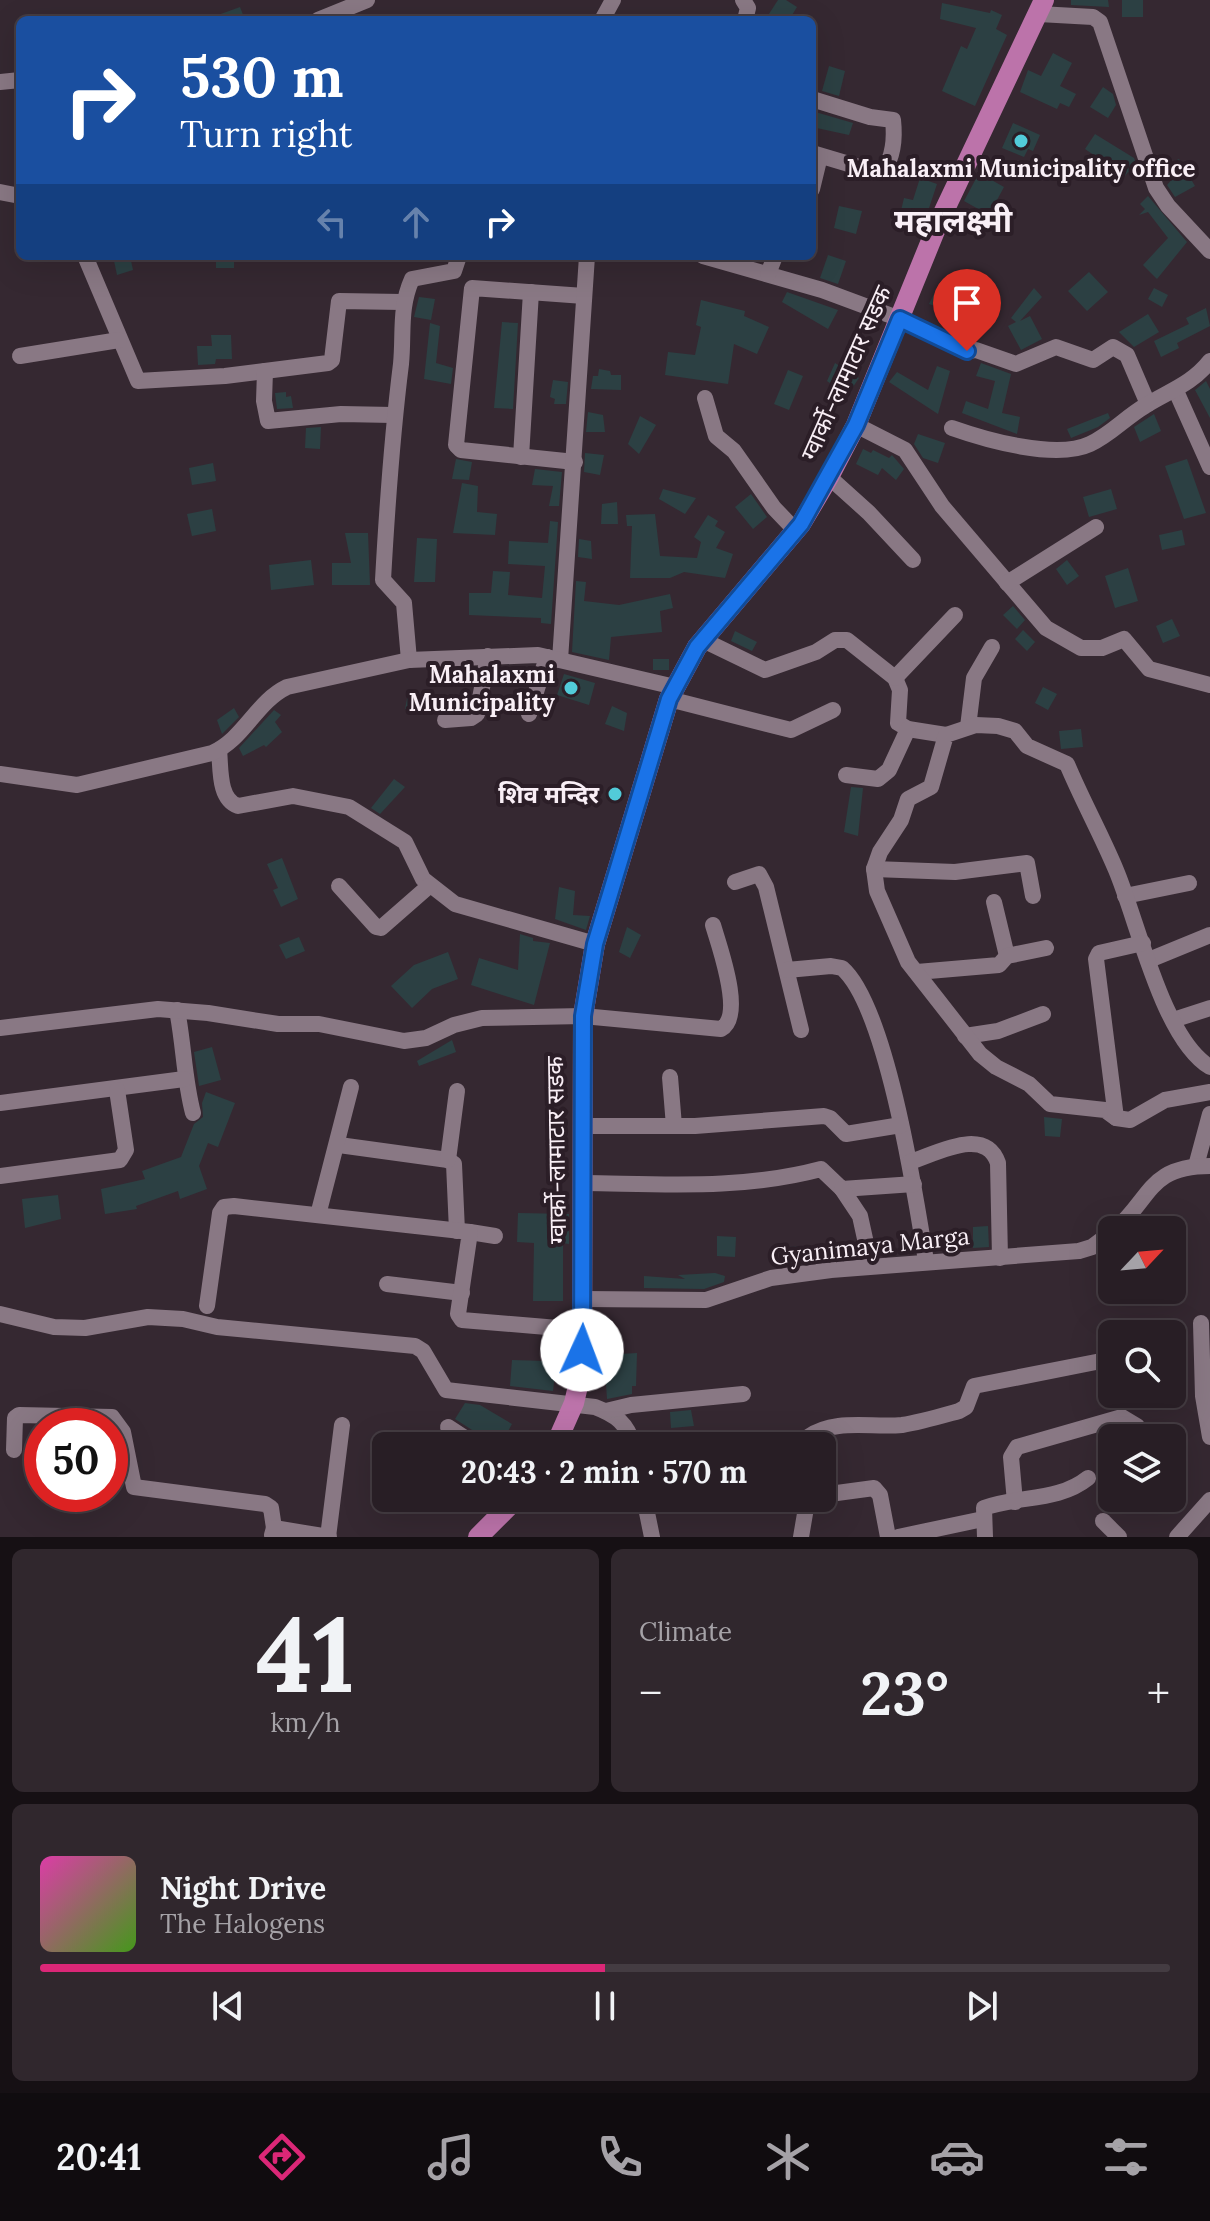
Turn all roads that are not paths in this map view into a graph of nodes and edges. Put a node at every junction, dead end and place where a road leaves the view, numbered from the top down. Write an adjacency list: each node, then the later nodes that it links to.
1 (367, 0): 3 (street)
2 (1042, 7): 6 (street); 16 (main road, ग्वार्को-लामाटार सडक)
3 (328, 16)
4 (816, 100): 5 (street)
5 (816, 154)
6 (1210, 251)
7 (87, 260): 17 (street)
8 (458, 260): 15 (street)
9 (587, 260): 14 (street)
10 (717, 260): 12 (street)
11 (773, 260): 12 (street)
12 (768, 274): 16 (street)
13 (531, 292): 14 (street); 27 (street); 27 (street)
14 (584, 296): 28 (street)
15 (402, 302): 20 (street); 24 (street)
16 (900, 319): 23 (street); 25 (main road, ग्वार्को-लामाटार सडक)
17 (119, 340): 18 (street); 20 (street)
18 (20, 356)
19 (1210, 361): 21 (street)
20 (265, 371): 24 (street)
21 (1176, 391): 23 (street); 29 (street)
22 (705, 398): 32 (street)
23 (1148, 404): 26 (street)
24 (393, 415): 40 (street)
25 (856, 425): 30 (main road, ग्वार्को-लामाटार सडक); 34 (street)
26 (952, 428)
27 (521, 457): 28 (street)
28 (575, 462): 39 (street)
29 (1210, 467)
30 (829, 477): 32 (main road, ग्वार्को-लामाटार सडक); 33 (street)
31 (1096, 527): 34 (street)
32 (795, 530): 36 (main road, ग्वार्को-लामाटार सडक)
33 (913, 560)
34 (1007, 583): 42 (street)
35 (955, 615): 41 (street)
36 (703, 640): 41 (street); 43 (main road, ग्वार्को-लामाटार सडक)
37 (992, 647): 47 (street)
38 (488, 656): 39 (street); 40 (street); 46 (street)
39 (554, 658): 43 (street); 45 (street)
40 (409, 660): 50 (street)
41 (895, 678): 48 (street)
42 (1210, 685)
43 (672, 693): 44 (street); 64 (main road, ग्वार्को-लामाटार सडक)
44 (833, 710)
45 (529, 714)
46 (445, 720)
47 (968, 727): 49 (street); 59 (street)
48 (908, 729): 49 (street); 52 (street)
49 (946, 735): 53 (street)
50 (219, 750): 51 (street); 57 (street)
51 (0, 774)
52 (846, 775)
53 (874, 869): 58 (street); 69 (street)
54 (735, 882): 68 (street)
55 (1189, 883): 59 (street)
56 (339, 886): 57 (street)
57 (429, 886): 64 (street)
58 (1033, 896)
59 (1125, 896): 63 (street)
60 (994, 902): 66 (street)
61 (713, 925): 73 (street)
62 (1210, 935): 67 (street)
63 (1143, 943): 67 (street); 88 (street)
64 (595, 944): 73 (main road, ग्वार्को-लामाटार सडक)
65 (1046, 948): 66 (street)
66 (1007, 956): 69 (street)
67 (1149, 960): 74 (street)
68 (787, 970): 76 (street); 89 (street)
69 (917, 972): 77 (street)
70 (1210, 1008): 74 (street)
71 (177, 1010): 73 (street); 75 (street); 80 (street)
72 (1043, 1014): 77 (street)
73 (583, 1016): 90 (main road, ग्वार्को-लामाटार सडक)
74 (1173, 1020): 78 (street)
75 (0, 1028)
76 (801, 1030)
77 (965, 1036): 88 (street)
78 (1210, 1067)
79 (670, 1077): 91 (street)
80 (184, 1079): 82 (street); 86 (street)
81 (351, 1087): 92 (street)
82 (117, 1090): 85 (street); 96 (street)
83 (457, 1091): 93 (street)
84 (1210, 1092): 88 (street)
85 (0, 1103)
86 (193, 1113)
87 (1210, 1114): 95 (street)
88 (1116, 1118)
89 (901, 1125): 91 (street); 94 (street)
90 (583, 1126): 91 (street); 97 (main road, ग्वार्को-लामाटार सडक)
91 (674, 1126)
92 (339, 1145): 93 (street); 100 (street)
93 (448, 1160): 102 (street)
94 (910, 1162): 98 (street); 105 (street)
95 (1203, 1166): 101 (street, Gyanimaya Marga)
96 (0, 1176)
97 (584, 1183): 99 (street); 110 (main road, ग्वार्को-लामाटार सडक)
98 (914, 1184): 99 (street); 106 (street)
99 (842, 1189): 107 (street)
100 (318, 1215): 102 (street); 111 (street)
101 (1125, 1216)
102 (464, 1232): 103 (street); 109 (street)
103 (495, 1236)
104 (1098, 1242): 105 (street, Gyanimaya Marga)
105 (1000, 1258): 106 (street, Gyanimaya Marga)
106 (926, 1261): 107 (street, Gyanimaya Marga)
107 (871, 1266): 110 (street, Gyanimaya Marga)
108 (387, 1284): 109 (street)
109 (462, 1293): 114 (street)
110 (583, 1299): 114 (main road, ग्वार्को-लामाटार सडक)
111 (207, 1306)
112 (0, 1314): 117 (street)
113 (1201, 1323): 126 (street)
114 (582, 1330): 117 (main road, ग्वार्को-लामाटार सडक)
115 (1098, 1362): 125 (street)
116 (743, 1394): 118 (street)
117 (574, 1403): 118 (street); 123 (main road, ग्वार्को-लामाटार सडक)
118 (606, 1411): 124 (street)
119 (1134, 1424): 131 (street)
120 (342, 1425): 138 (street)
121 (448, 1427): 122 (street)
122 (456, 1432)
123 (561, 1432)
124 (629, 1432)
125 (814, 1432)
126 (1210, 1437)
127 (14, 1450): 137 (street)
128 (1088, 1478): 131 (street)
129 (836, 1493): 142 (street)
130 (1210, 1500): 145 (street)
131 (1015, 1502): 135 (street)
132 (503, 1512): 139 (main road)
133 (647, 1512): 140 (street)
134 (805, 1512): 141 (street)
135 (983, 1519): 142 (street); 143 (street)
136 (1103, 1521): 144 (street)
137 (273, 1532): 138 (street)
138 (328, 1537)
139 (478, 1537)
140 (652, 1537)
141 (801, 1537)
142 (899, 1537)
143 (985, 1537)
144 (1119, 1537)
145 (1177, 1537)

